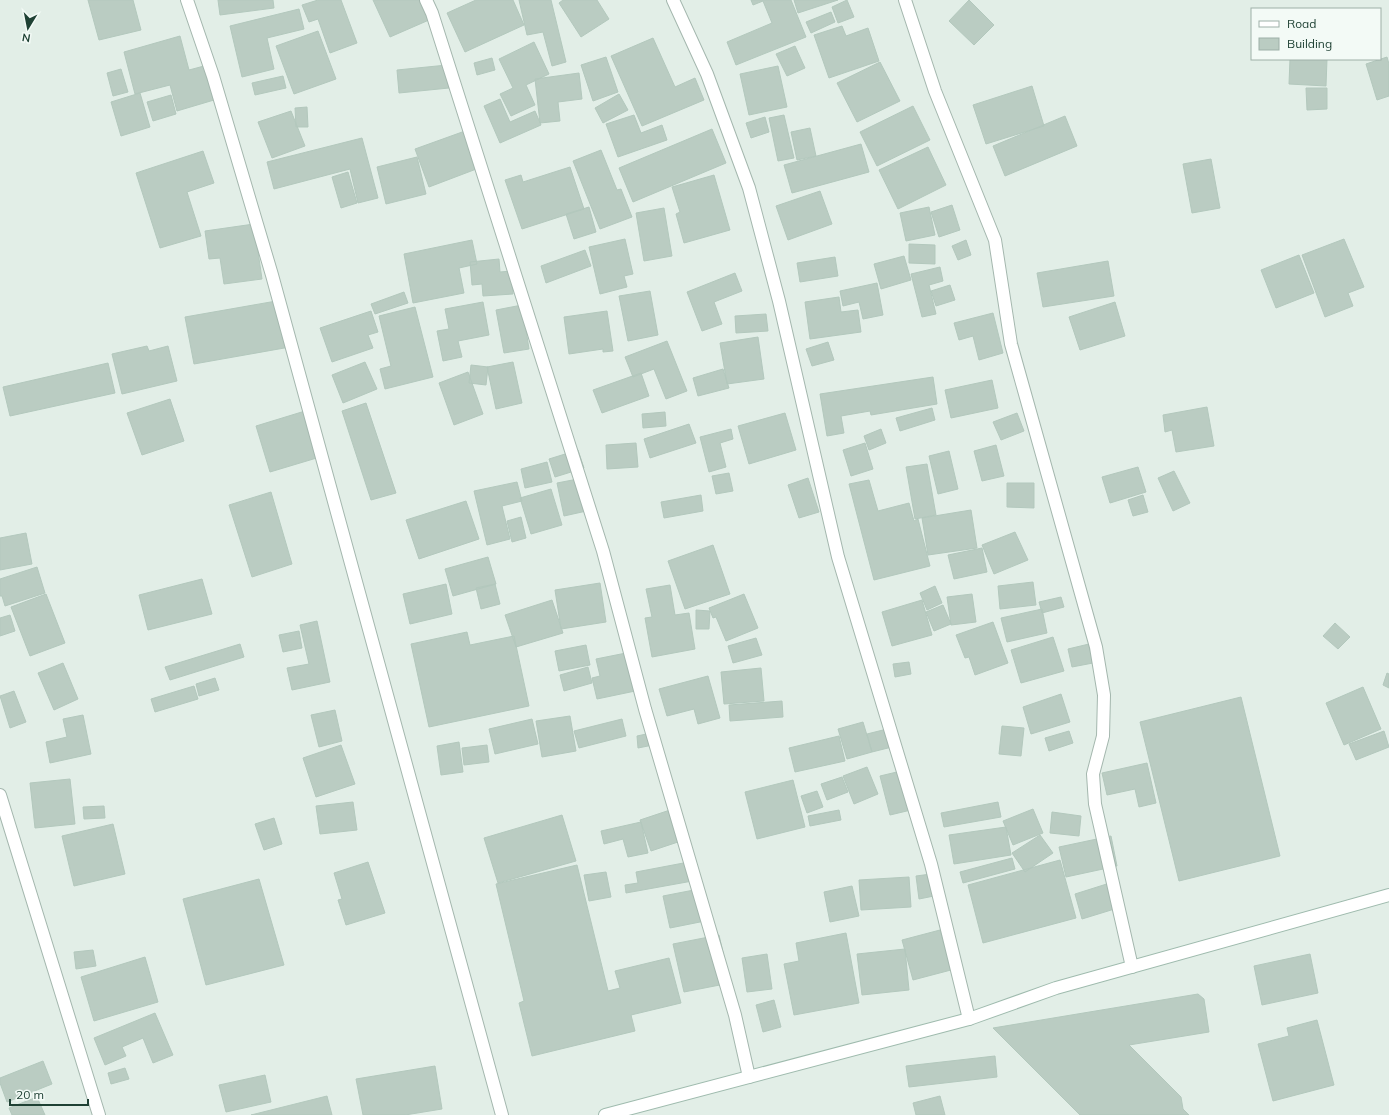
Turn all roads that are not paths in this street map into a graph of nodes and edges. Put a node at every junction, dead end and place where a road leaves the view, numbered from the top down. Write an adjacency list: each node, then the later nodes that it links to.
1 (187, 0): 11 (street)
2 (426, 0): 9 (street)
3 (673, 0): 8 (street)
4 (905, 0): 7 (street)
5 (0, 795): 10 (street)
6 (1389, 895): 7 (street)
7 (1132, 967): 8 (street)
8 (969, 1019): 9 (street)
9 (749, 1077): 12 (street)
10 (99, 1115)
11 (502, 1115)
12 (605, 1115)

